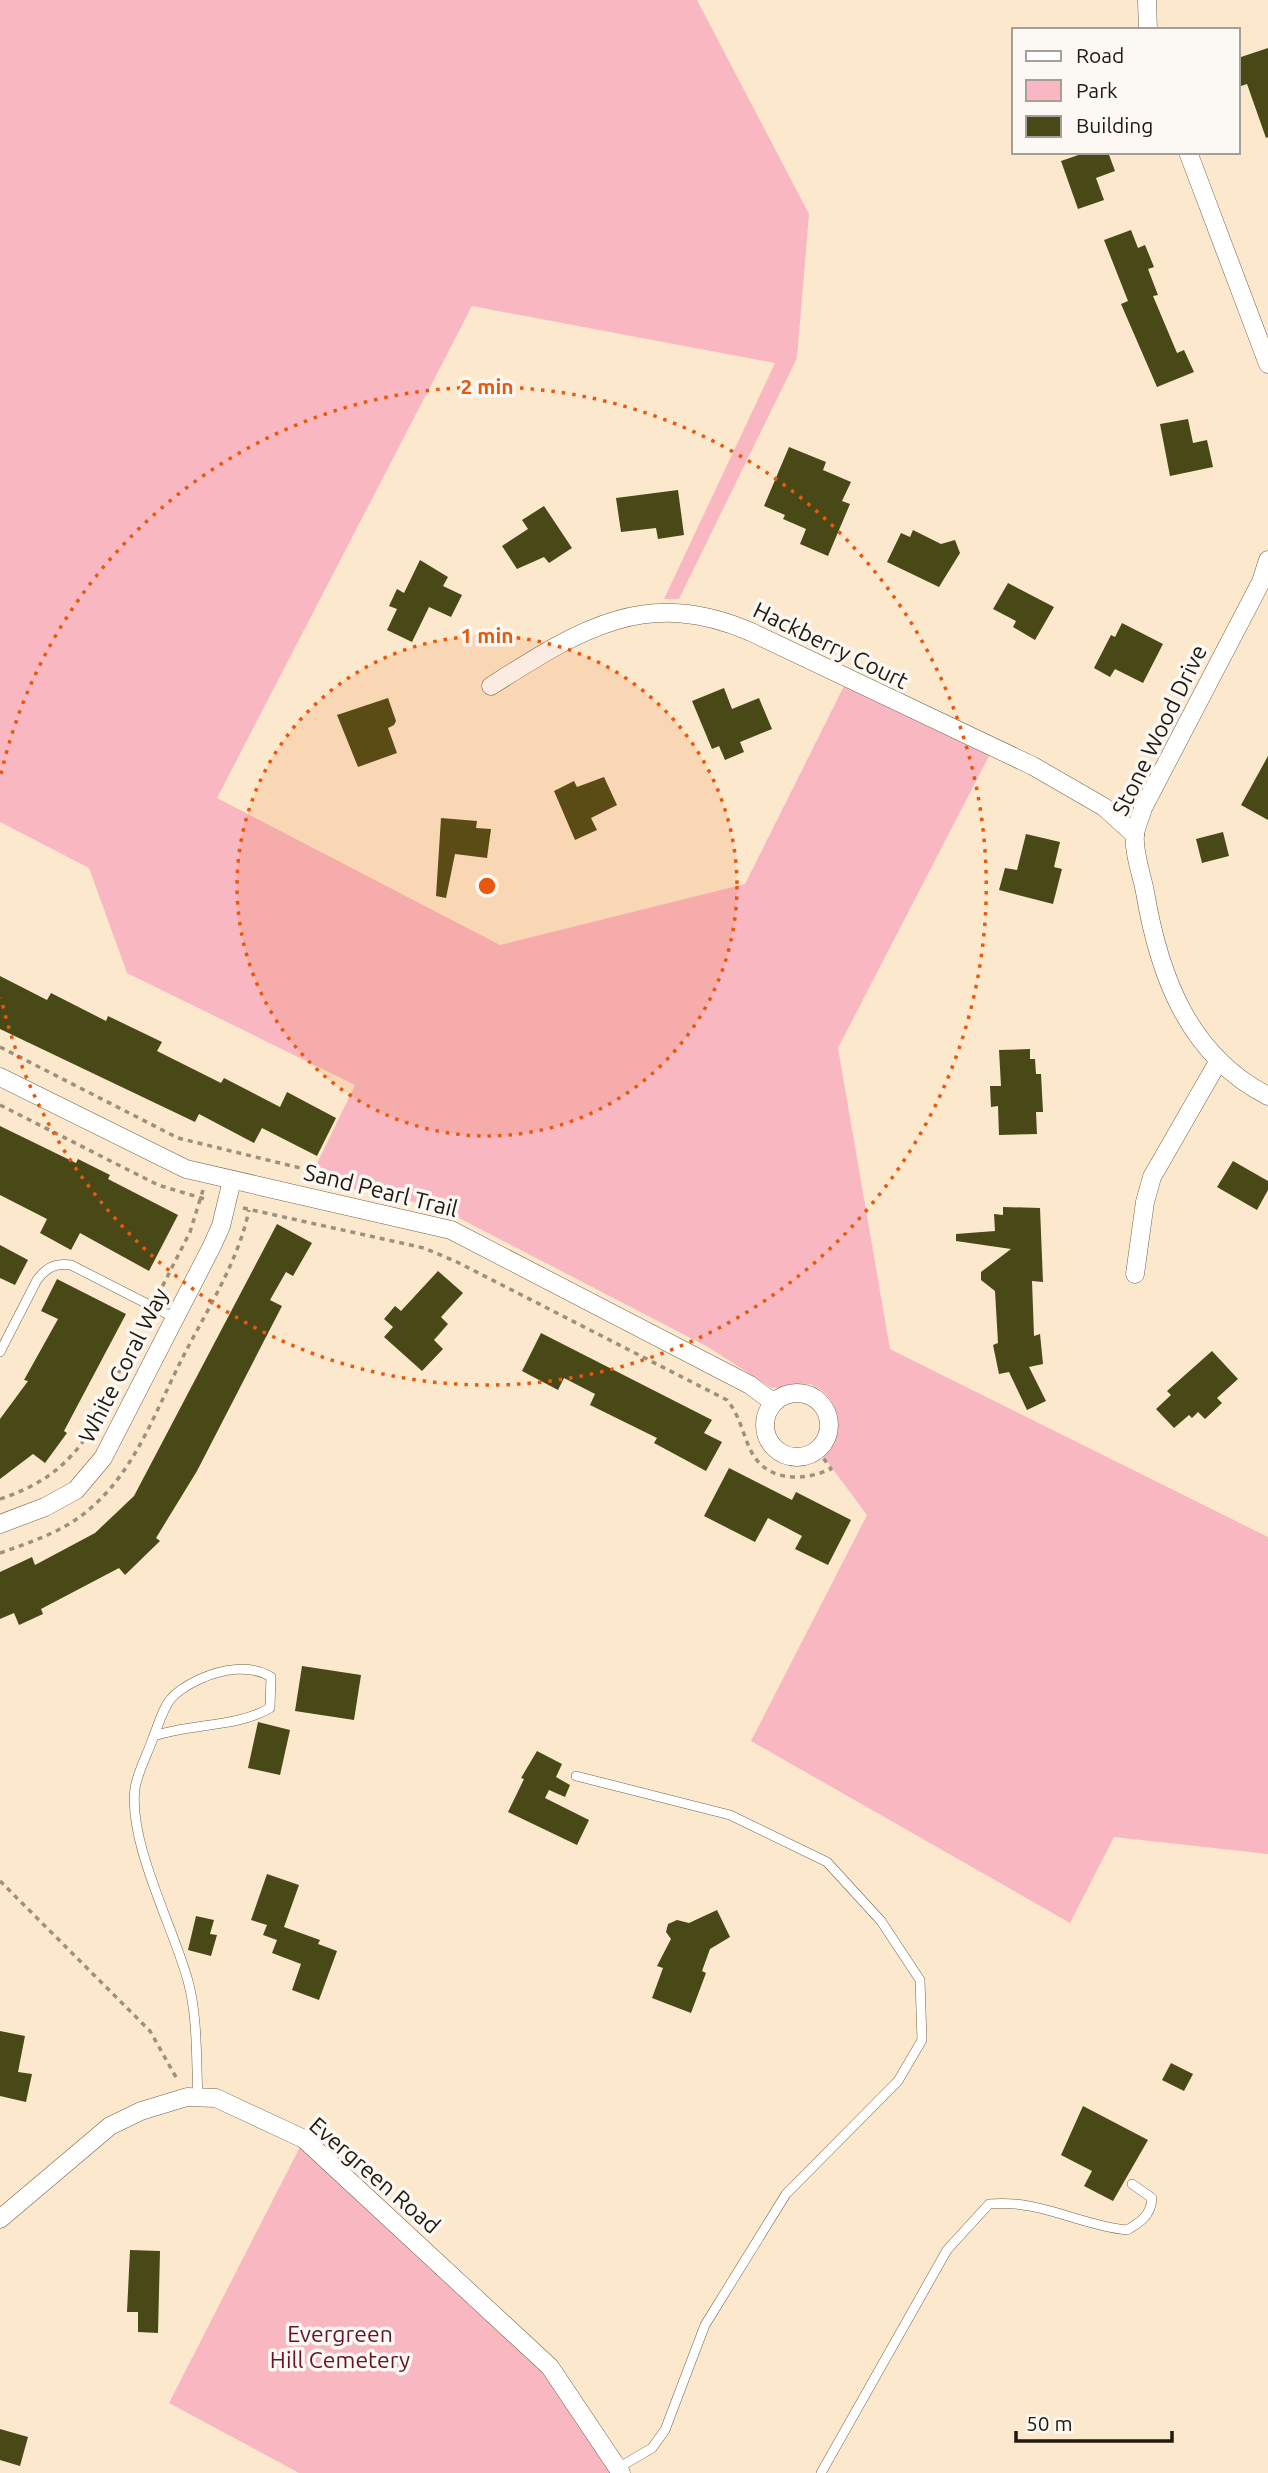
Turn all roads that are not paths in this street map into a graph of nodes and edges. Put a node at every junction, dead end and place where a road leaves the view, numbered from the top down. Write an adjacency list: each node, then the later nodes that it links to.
1 (1147, 0): 2 (street)
2 (1148, 28)
3 (1189, 154): 4 (street)
4 (1268, 364)
5 (1268, 560): 7 (street, Stone Wood Drive)
6 (491, 686): 7 (street, Hackberry Court)
7 (1135, 835): 8 (street, Stone Wood Drive)
8 (1218, 1062): 10 (street, Stone Wood Drive); 12 (street)
9 (0, 1077): 11 (street, Sand Pearl Trail)
10 (1268, 1096)
11 (232, 1180): 13 (street, White Coral Way); 15 (street, Sand Pearl Trail)
12 (1136, 1274)
13 (175, 1318): 14 (lane); 16 (street, White Coral Way)
14 (0, 1352)
15 (774, 1403): 15 (street)
16 (0, 1524)
17 (154, 1737): 17 (lane); 19 (lane)
18 (576, 1776): 22 (lane)
19 (192, 2097): 21 (street); 22 (street, Evergreen Road)
20 (1132, 2184): 23 (lane)
21 (0, 2219)
22 (619, 2470)
23 (821, 2473)

